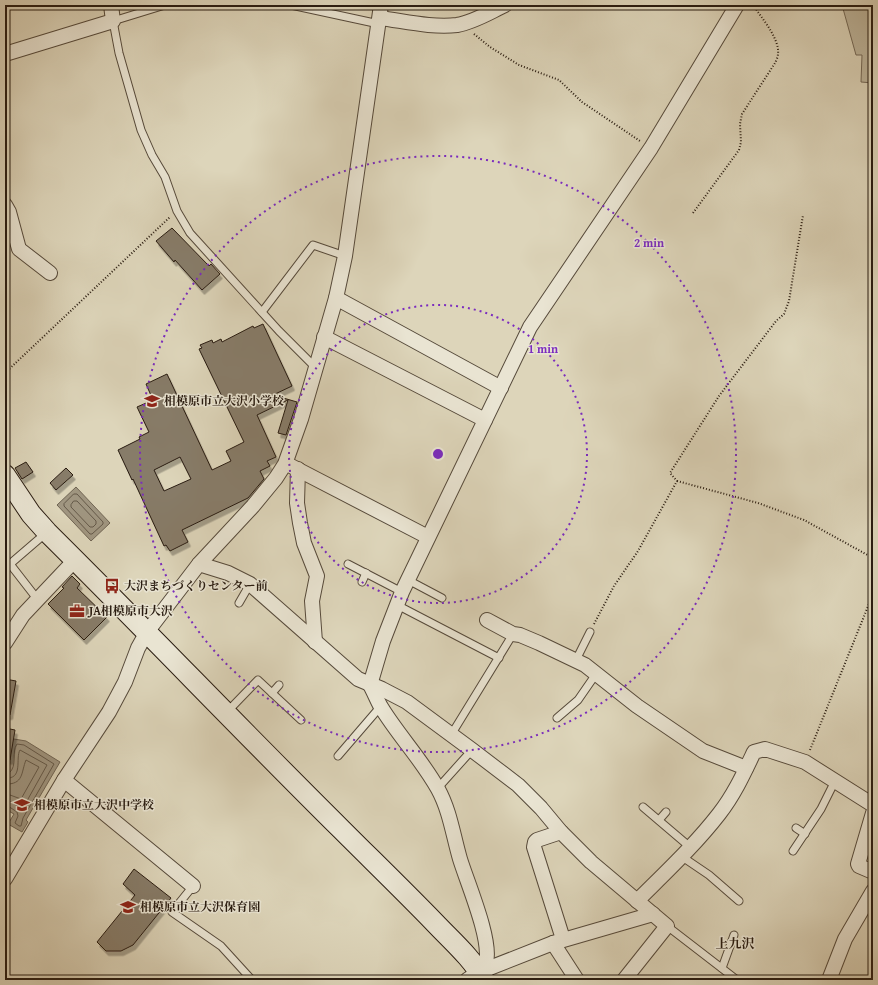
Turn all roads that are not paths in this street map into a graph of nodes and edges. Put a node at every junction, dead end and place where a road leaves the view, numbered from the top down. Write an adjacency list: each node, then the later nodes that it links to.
1 (111, 5): 7 (street)
2 (165, 5): 7 (lane)
3 (291, 5): 6 (lane)
4 (505, 5): 6 (street)
5 (737, 5): 16 (street)
6 (380, 16): 10 (street)
7 (113, 21): 8 (street); 13 (lane)
8 (5, 54)
9 (5, 205): 11 (street)
10 (344, 256): 12 (street); 13 (lane)
11 (50, 273)
12 (336, 298): 14 (street); 16 (street)
13 (262, 312): 15 (lane)
14 (324, 337): 15 (street); 17 (street)
15 (316, 366): 18 (street)
16 (501, 388): 17 (street)
17 (485, 420): 21 (street)
18 (292, 466): 21 (street); 23 (street); 36 (street)
19 (5, 475): 20 (street)
20 (47, 532): 22 (street); 30 (lane)
21 (428, 538): 28 (street)
22 (75, 560): 30 (street); 33 (street)
23 (199, 564): 27 (street); 33 (street)
24 (348, 564): 25 (lane)
25 (366, 573): 26 (lane); 28 (lane)
26 (362, 582)
27 (250, 584): 31 (lane); 36 (street)
28 (403, 593): 29 (lane); 38 (lane); 41 (street)
29 (442, 598)
30 (38, 600): 37 (street)
31 (239, 603)
32 (487, 620): 35 (street)
33 (147, 632): 45 (street); 52 (street)
34 (590, 632): 39 (lane)
35 (513, 634): 38 (lane); 39 (street)
36 (315, 642): 41 (street)
37 (5, 643)
38 (499, 658): 48 (lane)
39 (576, 660): 40 (street)
40 (596, 674): 46 (lane); 51 (street)
41 (370, 684): 44 (street); 48 (street)
42 (279, 685): 43 (lane)
43 (272, 693): 45 (lane); 47 (lane)
44 (380, 706): 50 (lane); 54 (street)
45 (225, 713): 76 (street)
46 (557, 718)
47 (301, 720)
48 (452, 735): 49 (street)
49 (472, 750): 54 (lane); 61 (street)
50 (338, 756)
51 (746, 768): 53 (street); 63 (street)
52 (64, 780): 66 (street); 67 (street)
53 (835, 781): 55 (street); 62 (lane)
54 (437, 789): 76 (street)
55 (873, 805)
56 (642, 807): 59 (lane)
57 (666, 812): 59 (lane)
58 (873, 813): 65 (street)
59 (659, 820): 63 (lane)
60 (796, 828): 62 (lane)
61 (561, 832): 69 (street); 74 (street)
62 (805, 834): 64 (lane)
63 (686, 851): 69 (street); 70 (lane)
64 (793, 851)
65 (873, 872)
66 (5, 879)
67 (193, 886): 77 (lane)
68 (873, 891): 81 (street)
69 (638, 901): 71 (street)
70 (739, 901)
71 (653, 914): 72 (street); 74 (street)
72 (667, 926): 75 (lane); 79 (street)
73 (734, 935): 75 (lane)
74 (558, 941): 76 (street); 78 (street)
75 (722, 968): 80 (lane)
76 (477, 977)
77 (252, 980)
78 (577, 980)
79 (624, 980)
80 (737, 980)
81 (829, 980)

